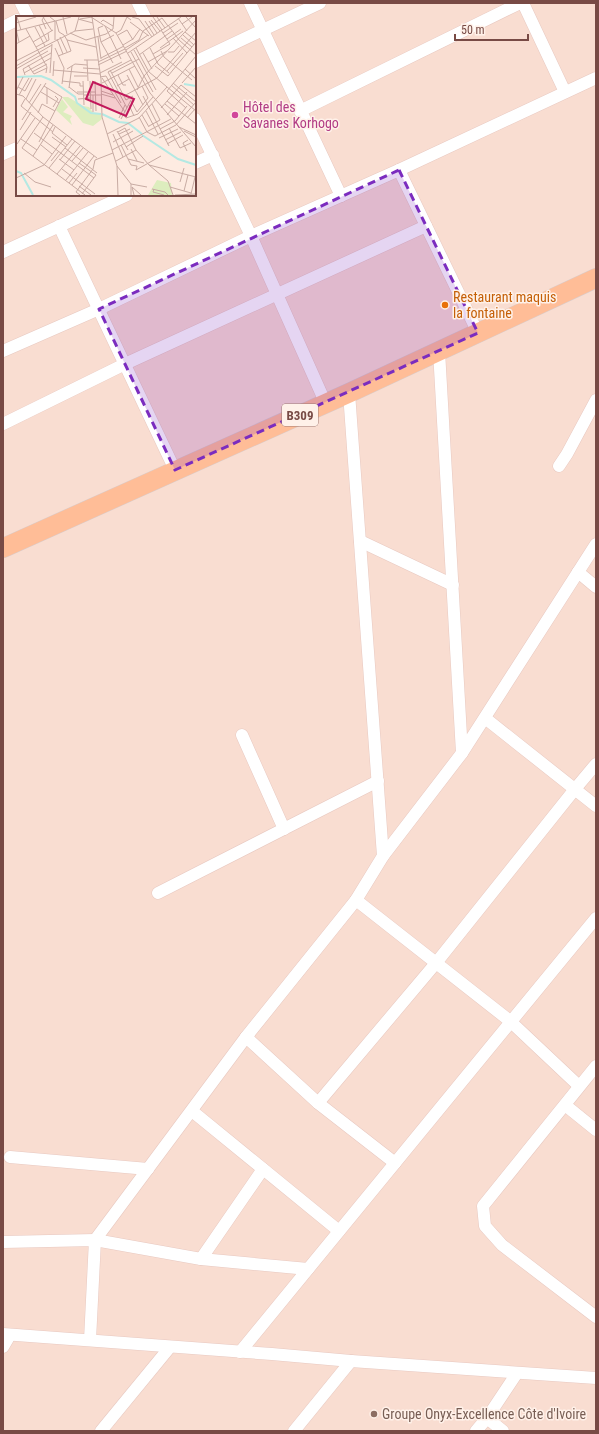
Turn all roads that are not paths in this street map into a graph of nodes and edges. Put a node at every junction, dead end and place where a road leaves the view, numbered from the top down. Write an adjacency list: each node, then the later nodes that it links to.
1 (21, 3): 6 (street)
2 (138, 3): 7 (street)
3 (250, 3): 10 (street)
4 (320, 3): 10 (street)
5 (522, 3): 13 (street); 14 (street)
6 (24, 16)
7 (144, 16)
8 (16, 21): 9 (street)
9 (3, 27)
10 (262, 31): 11 (street); 14 (street)
11 (196, 62)
12 (596, 78): 13 (street)
13 (565, 92): 20 (street)
14 (300, 111): 22 (street)
15 (196, 121): 18 (street)
16 (16, 148): 17 (street)
17 (3, 154)
18 (213, 155): 19 (street); 25 (street)
19 (196, 163)
20 (399, 170): 22 (street); 24 (street)
21 (125, 196): 23 (street)
22 (341, 196): 25 (street)
23 (59, 226): 26 (street); 29 (street)
24 (426, 226): 28 (street); 30 (street)
25 (251, 236): 28 (street); 29 (street)
26 (3, 252)
27 (596, 278): 30 (main road, B309)
28 (277, 294): 33 (street); 36 (street)
29 (99, 309): 31 (street); 33 (street)
30 (478, 334): 32 (main road, B309)
31 (3, 351)
32 (439, 351): 34 (main road, B309); 44 (street)
33 (125, 364): 37 (street); 39 (street)
34 (349, 393): 36 (main road, B309); 40 (street)
35 (596, 400): 38 (street)
36 (326, 404): 39 (main road, B309)
37 (3, 424)
38 (559, 466)
39 (175, 470): 42 (main road, B309)
40 (360, 541): 44 (street); 50 (street)
41 (596, 544): 43 (street)
42 (3, 548)
43 (578, 572): 45 (street); 46 (street)
44 (453, 585): 48 (street)
45 (596, 587)
46 (485, 718): 48 (street); 51 (street)
47 (242, 735): 53 (street)
48 (462, 754): 54 (street)
49 (596, 764): 51 (street)
50 (378, 781): 53 (street); 54 (street)
51 (574, 789): 52 (street); 58 (street)
52 (596, 806)
53 (284, 828): 55 (street)
54 (383, 856): 56 (street)
55 (158, 893)
56 (356, 900): 58 (street); 60 (street)
57 (596, 918): 59 (street)
58 (436, 963): 59 (street); 63 (street)
59 (510, 1021): 62 (street); 68 (street)
60 (246, 1037): 63 (street); 65 (street)
61 (596, 1066): 62 (street)
62 (579, 1086): 64 (street)
63 (318, 1103): 68 (street)
64 (565, 1105): 66 (street); 76 (street)
65 (192, 1110): 69 (street); 70 (street)
66 (596, 1130)
67 (10, 1157): 69 (street)
68 (395, 1163): 71 (street)
69 (148, 1169): 72 (street)
70 (263, 1169): 71 (street); 74 (street)
71 (339, 1230): 75 (street)
72 (95, 1240): 73 (street); 74 (street); 78 (street)
73 (3, 1242)
74 (200, 1259): 75 (street)
75 (308, 1269): 81 (street)
76 (596, 1317)
77 (6, 1335): 78 (street); 79 (street)
78 (90, 1340): 80 (street)
79 (3, 1347)
80 (170, 1347): 81 (street); 86 (street)
81 (240, 1352): 82 (street)
82 (351, 1362): 83 (street); 87 (street)
83 (517, 1373): 84 (street); 85 (street)
84 (596, 1378)
85 (487, 1418): 88 (street); 89 (street)
86 (101, 1431)
87 (294, 1431)
88 (476, 1431)
89 (503, 1431)

